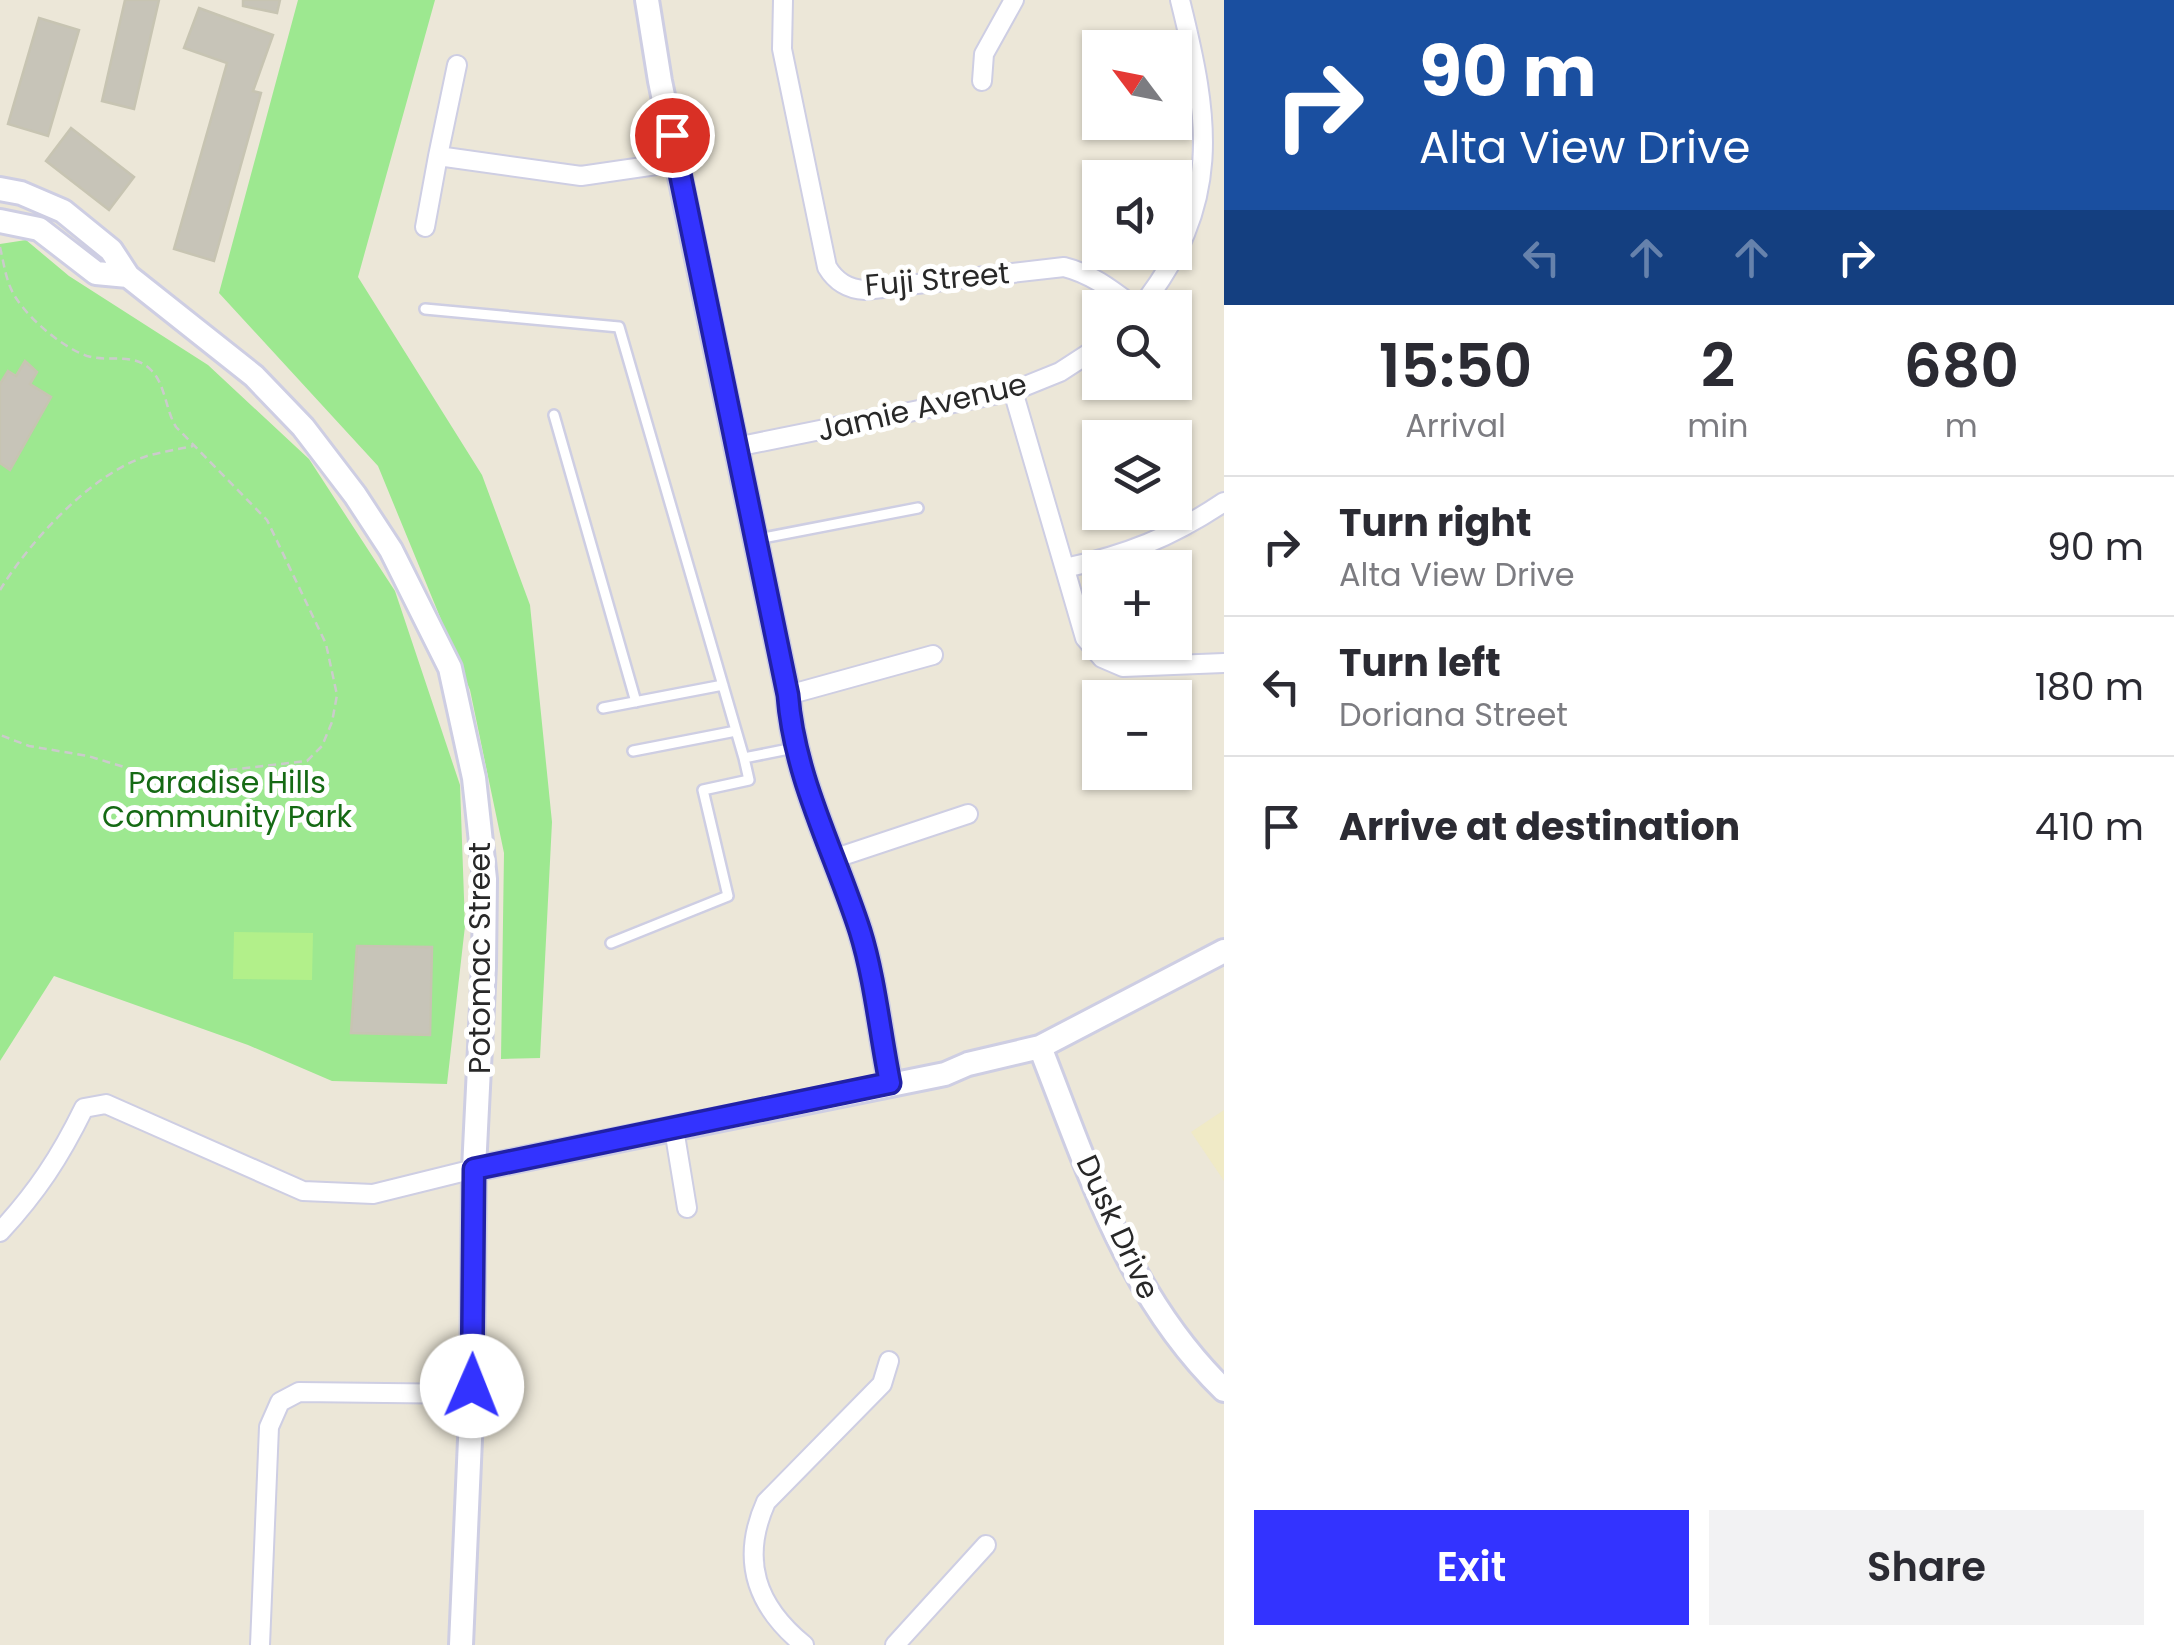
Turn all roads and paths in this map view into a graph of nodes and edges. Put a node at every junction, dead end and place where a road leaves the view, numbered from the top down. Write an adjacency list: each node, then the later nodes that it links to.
1 (647, 0): 9 (street)
2 (783, 0): 15 (street, Fuji Street)
3 (1014, 0): 6 (street)
4 (1180, 0): 7 (street)
5 (457, 65): 8 (street)
6 (982, 81)
7 (1214, 128): 16 (street)
8 (438, 156): 9 (street); 12 (street)
9 (677, 162): 22 (street)
10 (0, 189): 14 (street, Potomac Street)
11 (0, 222): 14 (street, Potomac Street)
12 (425, 227)
13 (0, 247): 21 (path)
14 (128, 276): 46 (street, Potomac Street)
15 (1113, 290)
16 (1152, 290)
17 (426, 308): 30 (lane)
18 (1082, 358): 19 (street, Jamie Avenue)
19 (1014, 391): 22 (street, Jamie Avenue); 26 (street)
20 (554, 416): 32 (lane)
21 (194, 446): 27 (path); 35 (path)
22 (736, 447): 25 (street)
23 (1224, 502): 26 (street)
24 (918, 508): 25 (lane)
25 (756, 540): 31 (street)
26 (1065, 568): 29 (street)
27 (0, 590)
28 (933, 655): 31 (street)
29 (1224, 663)
30 (724, 685): 32 (lane); 34 (lane)
31 (788, 695): 36 (street)
32 (636, 702): 33 (lane)
33 (603, 708)
34 (736, 731): 37 (lane); 38 (lane)
35 (0, 735)
36 (797, 747): 38 (lane); 40 (street)
37 (633, 750)
38 (744, 758): 41 (lane)
39 (968, 814): 40 (street)
40 (834, 859): 44 (street)
41 (612, 943)
42 (1224, 952): 43 (street)
43 (1040, 1047): 44 (street); 50 (street, Dusk Drive)
44 (890, 1083): 45 (street)
45 (674, 1129): 46 (street); 47 (street)
46 (474, 1169): 48 (street); 51 (street, Potomac Street)
47 (687, 1208)
48 (0, 1232)
49 (889, 1361): 55 (street)
50 (1224, 1390)
51 (472, 1394): 53 (street); 54 (street, Potomac Street)
52 (986, 1545): 56 (street)
53 (260, 1645)
54 (461, 1645)
55 (804, 1645)
56 (894, 1645)

